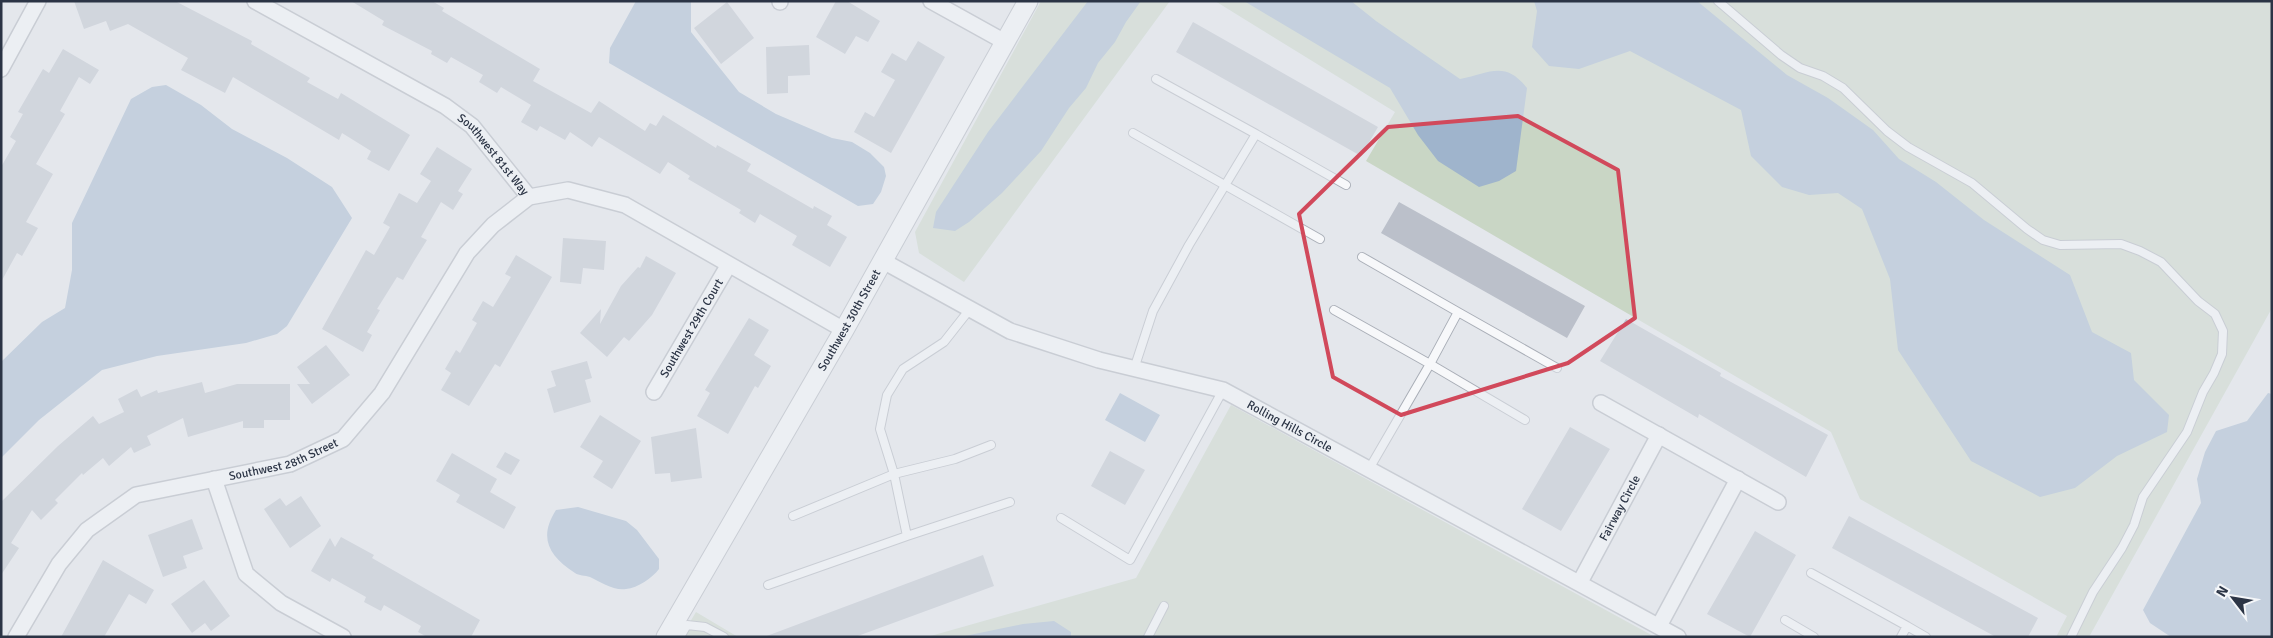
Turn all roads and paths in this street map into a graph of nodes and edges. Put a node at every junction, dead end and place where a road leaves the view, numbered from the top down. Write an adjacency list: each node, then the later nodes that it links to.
1 (38, 1): 7 (street)
2 (255, 1): 13 (street, Southwest 81st Way)
3 (932, 1): 6 (street)
4 (1028, 1): 6 (street, Southwest 30th Street)
5 (1718, 1): 57 (lane)
6 (1005, 42): 16 (street, Southwest 30th Street)
7 (1, 69)
8 (1156, 79): 10 (lane)
9 (1133, 133): 11 (lane)
10 (1256, 134): 11 (lane); 12 (lane)
11 (1227, 185): 14 (lane); 24 (lane)
12 (1346, 185)
13 (529, 197): 17 (street, Southwest 81st Way); 33 (street, Southwest 28th Street)
14 (1320, 240)
15 (1362, 257): 20 (lane)
16 (883, 261): 18 (street, Rolling Hills Circle); 21 (street, Southwest 30th Street)
17 (728, 266): 21 (street, Southwest 81st Way); 26 (street, Southwest 29th Court)
18 (970, 310): 24 (street, Rolling Hills Circle); 32 (lane)
19 (1334, 310): 22 (lane)
20 (1458, 312): 22 (lane); 23 (lane)
21 (844, 330): 49 (street, Southwest 30th Street)
22 (1430, 364): 28 (lane); 31 (lane)
23 (1557, 368)
24 (1134, 369): 25 (street, Rolling Hills Circle)
25 (1223, 390): 31 (street, Rolling Hills Circle); 38 (lane)
26 (654, 392)
27 (1601, 403): 29 (street)
28 (1526, 420)
29 (1659, 435): 34 (street); 41 (street, Fairway Circle)
30 (991, 445): 32 (lane)
31 (1370, 469): 41 (street, Rolling Hills Circle)
32 (894, 474): 37 (lane); 39 (lane)
33 (214, 479): 47 (street, Southwest 28th Street); 48 (street)
34 (1738, 479): 36 (street); 45 (street)
35 (1010, 502): 39 (lane)
36 (1778, 502)
37 (793, 516)
38 (1061, 518)
39 (907, 536): 42 (lane)
40 (1811, 573): 46 (lane)
41 (1580, 582): 45 (street, Rolling Hills Circle)
42 (768, 585)
43 (1164, 606): 52 (lane)
44 (1785, 620): 54 (lane)
45 (1659, 626): 53 (street, Rolling Hills Circle)
46 (1907, 626): 55 (lane); 56 (lane)
47 (16, 637)
48 (343, 637)
49 (666, 637)
50 (680, 637): 51 (lane)
51 (724, 637)
52 (1148, 637)
53 (1678, 637)
54 (1814, 637)
55 (1901, 637)
56 (1926, 637)
57 (2071, 637)

